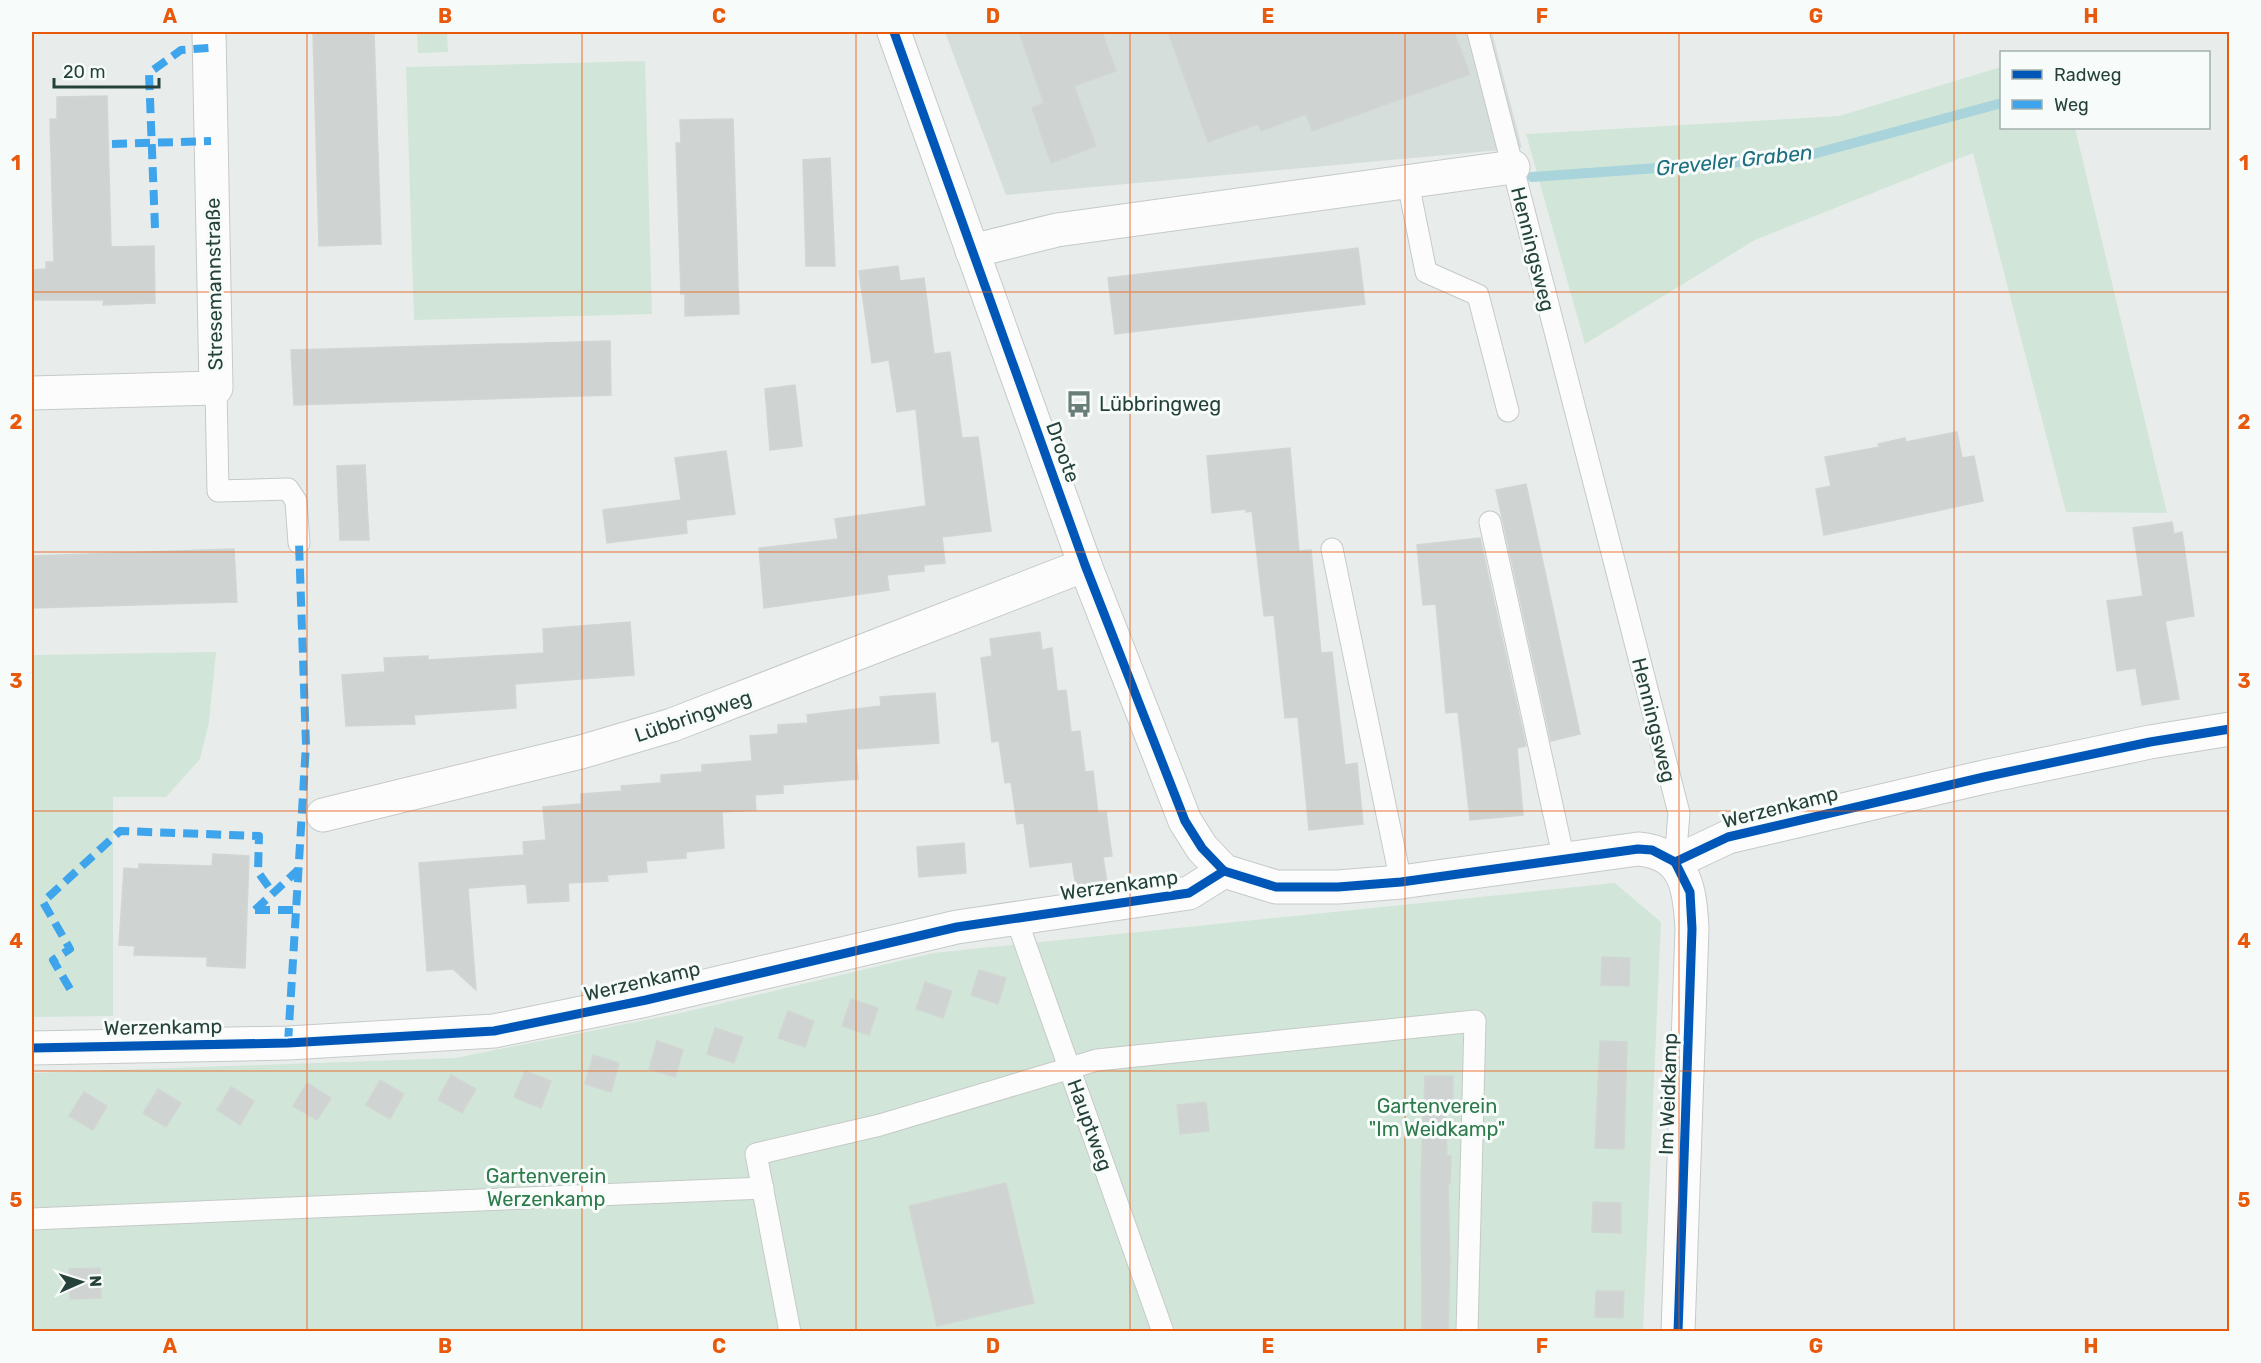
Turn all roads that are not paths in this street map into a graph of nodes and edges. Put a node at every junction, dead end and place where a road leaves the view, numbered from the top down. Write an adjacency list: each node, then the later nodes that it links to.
1 (209, 32): 7 (street, Stresemannstraße)
2 (894, 32): 6 (street, Droote)
3 (1478, 32): 4 (lane)
4 (1513, 167): 5 (street, Henningsweg); 17 (lane, Henningsweg)
5 (1408, 183): 6 (street, Henningsweg); 9 (lane)
6 (972, 251): 13 (street, Droote)
7 (216, 388): 8 (street, Stresemannstraße); 11 (lane)
8 (32, 393)
9 (1508, 411)
10 (1490, 522): 16 (lane)
11 (299, 543)
12 (1332, 549): 19 (lane)
13 (1085, 565): 15 (street, Lübbringweg); 18 (street, Droote)
14 (2229, 729): 17 (street, Werzenkamp)
15 (323, 815)
16 (1564, 860): 17 (street); 19 (street)
17 (1675, 862): 28 (street, Im Weidkamp)
18 (1224, 871): 19 (street); 20 (street, Werzenkamp)
19 (1401, 882)
20 (1016, 918): 21 (street, Werzenkamp); 22 (lane, Hauptweg)
21 (32, 1048)
22 (1070, 1068): 23 (lane); 26 (lane, Hauptweg); 27 (lane)
23 (763, 1188): 24 (lane); 25 (lane)
24 (32, 1219)
25 (790, 1332)
26 (1163, 1332)
27 (1467, 1332)
28 (1678, 1332)

